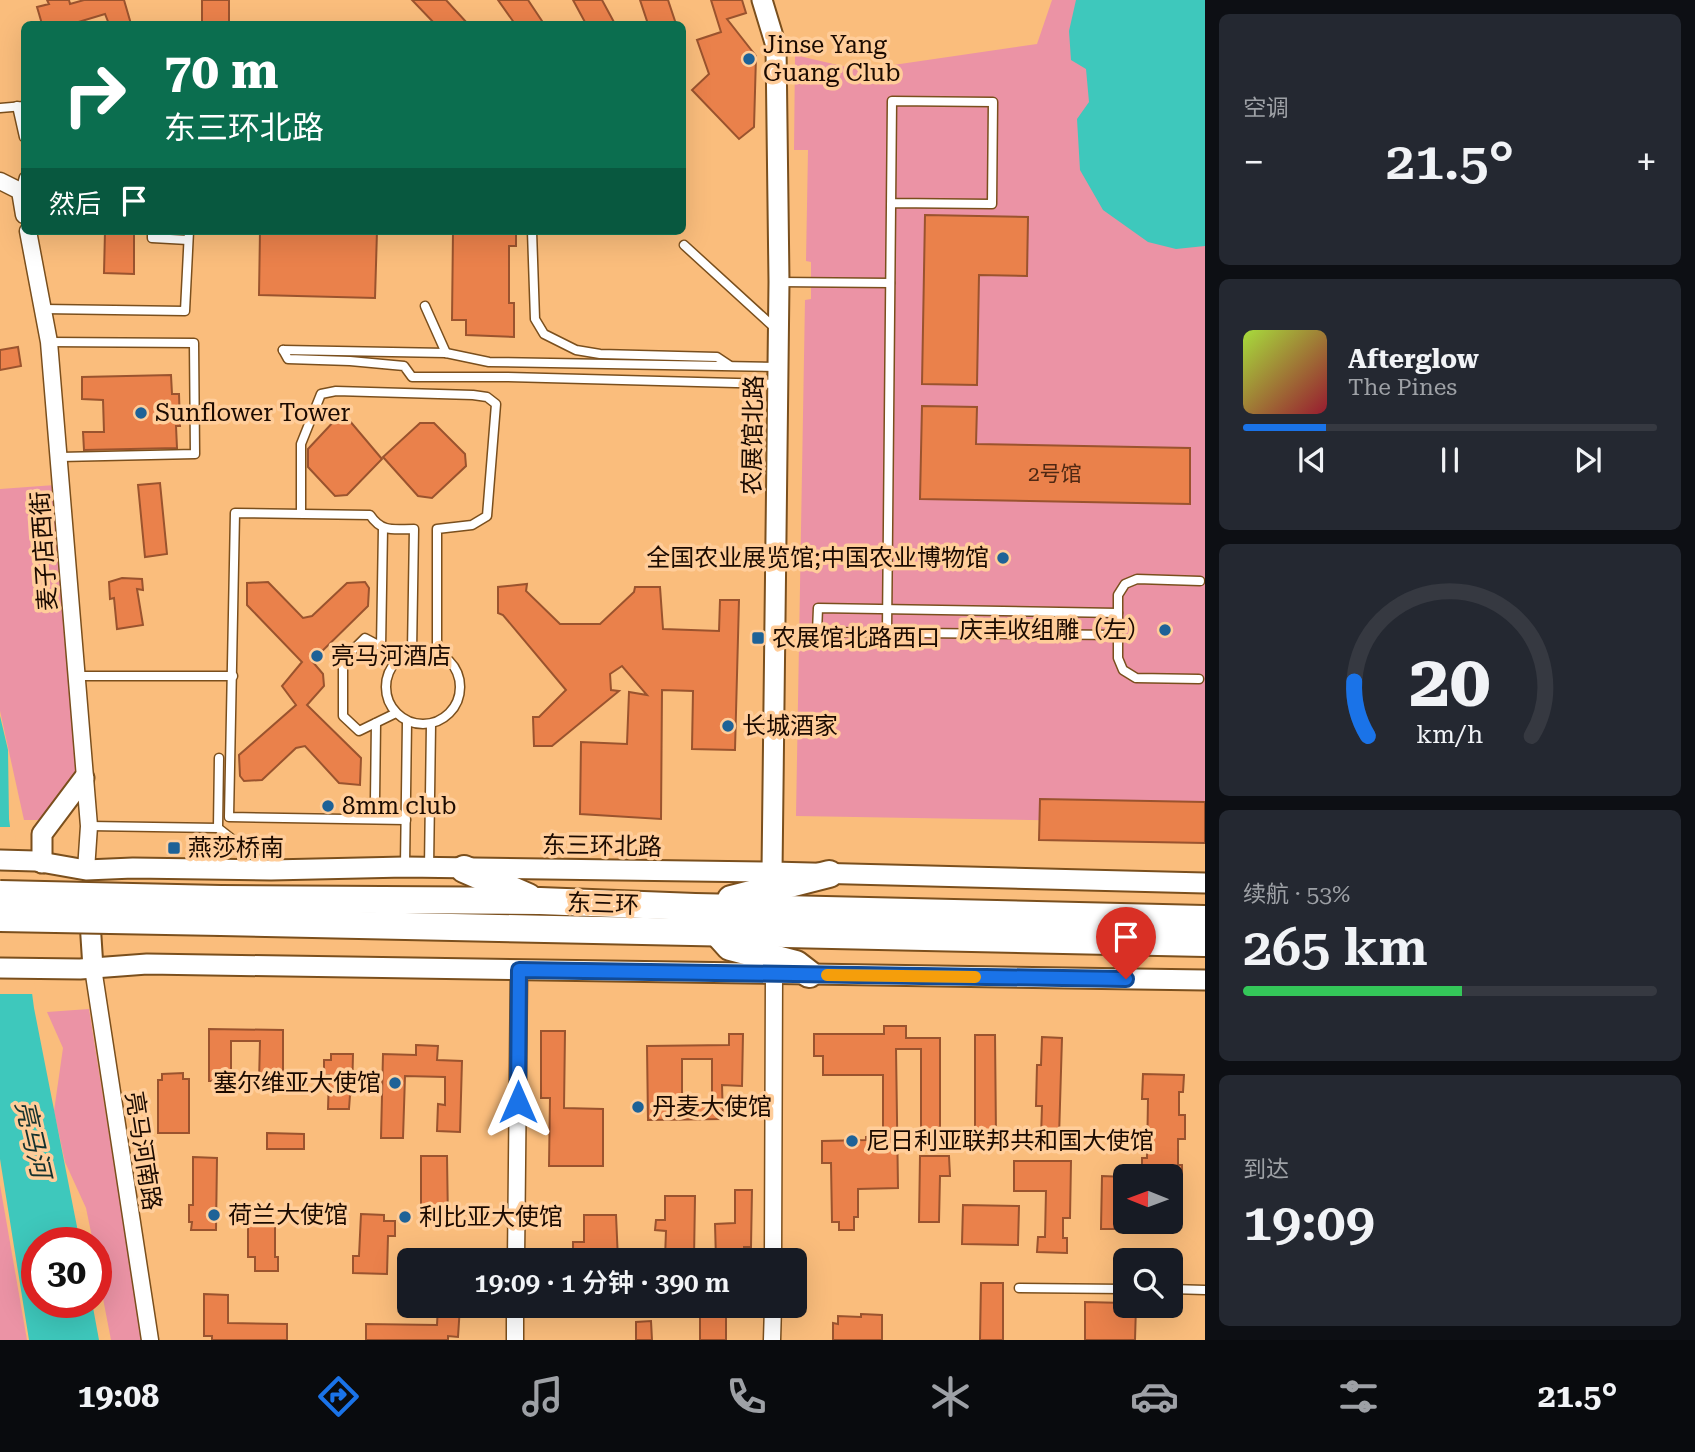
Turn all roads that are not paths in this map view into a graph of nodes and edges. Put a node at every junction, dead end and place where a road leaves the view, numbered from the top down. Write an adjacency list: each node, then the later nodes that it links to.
1 (762, 0): 12 (street, 农展馆北路)
2 (21, 106): 3 (lane)
3 (0, 107)
4 (0, 181): 5 (street)
5 (21, 184)
6 (891, 203): 6 (lane); 13 (lane)
7 (28, 235): 15 (street, 麦子店西街)
8 (152, 235): 10 (lane)
9 (532, 235): 19 (lane)
10 (188, 236): 15 (lane)
11 (684, 245): 16 (lane)
12 (779, 282): 13 (lane); 16 (street, 农展馆北路)
13 (890, 283): 29 (lane)
14 (425, 306): 18 (lane)
15 (43, 309): 17 (street, 麦子店西街)
16 (778, 331): 21 (street, 农展馆北路)
17 (49, 342): 25 (street, 麦子店西街); 25 (lane)
18 (446, 353): 20 (lane); 22 (lane)
19 (729, 365): 20 (lane); 21 (lane)
20 (713, 367): 23 (lane)
21 (778, 375): 23 (lane); 57 (street, 农展馆北路)
22 (412, 377): 23 (lane); 24 (lane)
23 (712, 382)
24 (412, 393): 26 (lane); 35 (lane)
25 (60, 457): 37 (street, 麦子店西街)
26 (302, 513): 27 (lane); 38 (lane)
27 (383, 528): 33 (lane); 34 (lane)
28 (1200, 581): 30 (lane)
29 (887, 610): 30 (lane); 31 (lane); 31 (lane)
30 (1118, 613): 32 (lane)
31 (887, 631): 32 (lane)
32 (1118, 635): 39 (lane)
33 (381, 647): 36 (lane); 42 (lane)
34 (412, 651): 35 (lane); 36 (lane)
35 (437, 653): 43 (lane)
36 (401, 657): 40 (lane)
37 (76, 676): 38 (lane); 45 (street, 麦子店西街)
38 (233, 676): 47 (lane)
39 (1199, 679)
40 (396, 713): 41 (lane); 42 (lane)
41 (407, 722): 43 (lane); 47 (lane)
42 (376, 723): 46 (lane)
43 (431, 724): 53 (lane)
44 (219, 758): 49 (lane)
45 (84, 778): 48 (street, 麦子店西街); 51 (street)
46 (375, 800)
47 (406, 820): 52 (lane)
48 (89, 826): 49 (lane); 55 (street, 麦子店西街)
49 (218, 828): 56 (lane)
50 (0, 860): 51 (street, 东三环北路)
51 (38, 862): 55 (street, 东三环北路)
52 (405, 867): 53 (street, 东三环北路); 56 (street, 东三环北路)
53 (429, 868): 54 (street, 东三环北路)
54 (464, 869): 57 (street, 东三环北路); 61 (highway)
55 (86, 870): 56 (street, 东三环北路); 69 (street)
56 (271, 870)
57 (772, 872): 58 (street, 东三环北路)
58 (829, 874): 59 (street, 东三环北路); 62 (highway)
59 (1205, 883)
60 (0, 894): 63 (highway, 东三环, bridge)
61 (540, 901): 62 (highway, 东三环); 63 (highway, 东三环)
62 (695, 908): 65 (highway, 东三环)
63 (221, 910): 64 (highway, 东三环, bridge); 66 (highway, 东三环)
64 (0, 918)
65 (1205, 919)
66 (718, 933): 67 (highway, 东三环); 72 (highway)
67 (1205, 943)
68 (0, 968): 69 (street)
69 (93, 968): 70 (street); 82 (street, 亮马河南路)
70 (519, 970): 71 (street); 74 (street)
71 (774, 974): 72 (street); 75 (street)
72 (809, 974): 73 (street)
73 (1205, 980)
74 (516, 1248)
75 (773, 1248)
76 (1019, 1288): 77 (lane)
77 (1113, 1289)
78 (1183, 1289): 79 (lane)
79 (1205, 1290)
80 (515, 1318): 83 (street)
81 (773, 1318): 84 (street)
82 (149, 1340)
83 (515, 1340)
84 (772, 1340)

